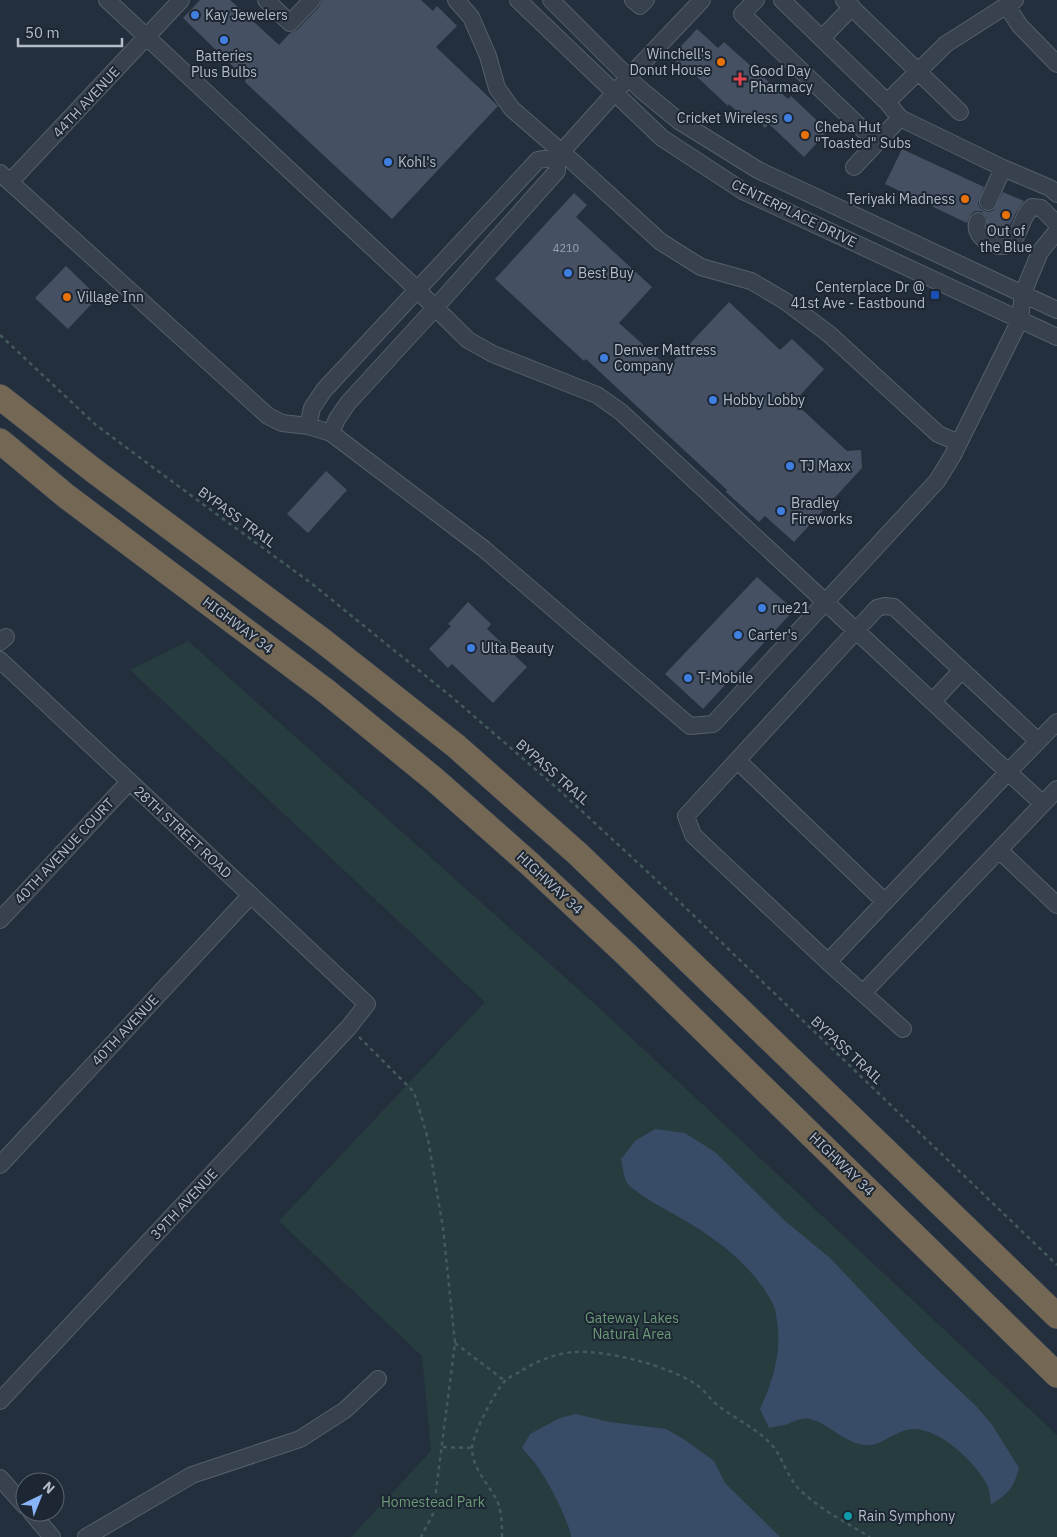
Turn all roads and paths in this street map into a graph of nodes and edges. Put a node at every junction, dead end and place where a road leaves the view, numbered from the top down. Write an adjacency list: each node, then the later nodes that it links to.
1 (107, 0): 15 (street)
2 (182, 0): 15 (street, 44TH AVENUE)
3 (266, 0): 4 (street)
4 (312, 0)
5 (456, 0): 25 (street)
6 (518, 0): 20 (street, CENTERPLACE DRIVE)
7 (551, 0): 19 (street, CENTERPLACE DRIVE)
8 (633, 0): 9 (street)
9 (646, 0)
10 (702, 0): 19 (street)
11 (756, 0): 24 (street)
12 (782, 0): 16 (street)
13 (1010, 3): 17 (street); 18 (street)
14 (848, 4): 16 (street); 18 (street)
15 (147, 37): 28 (street, 44TH AVENUE); 34 (street)
16 (822, 38): 21 (street)
17 (1057, 64)
18 (917, 71): 21 (street); 22 (street)
19 (629, 77): 20 (street); 35 (street, CENTERPLACE DRIVE)
20 (614, 93): 25 (street); 38 (street, CENTERPLACE DRIVE)
21 (887, 102): 23 (street)
22 (960, 112)
23 (900, 118): 24 (street); 27 (street)
24 (877, 143): 26 (street)
25 (559, 155): 34 (street); 36 (street); 45 (street)
26 (854, 167)
27 (1003, 168): 29 (street); 30 (street)
28 (5, 178): 42 (street)
29 (1057, 194)
30 (988, 202)
31 (978, 221): 32 (street)
32 (1057, 224)
33 (1057, 231): 35 (street)
34 (417, 290): 36 (street); 42 (street)
35 (1023, 293): 37 (street, CENTERPLACE DRIVE); 38 (street)
36 (435, 308): 43 (street); 48 (street)
37 (1057, 310)
38 (1020, 320): 40 (street, CENTERPLACE DRIVE); 45 (street)
39 (0, 335): 71 (path, BYPASS TRAIL)
40 (1057, 337)
41 (0, 397): 46 (highway)
42 (308, 426): 43 (street)
43 (331, 433): 48 (street)
44 (0, 441): 47 (highway, HIGHWAY 34)
45 (959, 443): 48 (street)
46 (226, 569): 47 (highway); 72 (highway)
47 (203, 599): 74 (highway, HIGHWAY 34)
48 (825, 601): 49 (street)
49 (857, 631): 51 (street); 52 (street); 55 (street)
50 (0, 660): 57 (street, 28TH STREET ROAD)
51 (962, 670): 52 (street); 54 (street)
52 (933, 701): 56 (street)
53 (1057, 722): 54 (street)
54 (1038, 741): 56 (street)
55 (738, 761): 62 (street); 65 (street)
56 (1008, 772): 59 (street); 62 (street)
57 (129, 782): 61 (street, 28TH STREET ROAD); 64 (street, 40TH AVENUE COURT)
58 (1057, 789): 59 (street)
59 (1043, 804): 60 (street)
60 (999, 850): 63 (street); 66 (street)
61 (251, 895): 67 (street, 28TH STREET ROAD); 70 (street, 40TH AVENUE)
62 (885, 902): 65 (street)
63 (1057, 905)
64 (0, 920)
65 (828, 962): 66 (street)
66 (863, 993): 69 (street)
67 (367, 1004): 68 (street, 39TH AVENUE)
68 (349, 1027): 73 (path); 77 (street, 39TH AVENUE)
69 (903, 1029)
70 (0, 1165)
71 (1057, 1265)
72 (1057, 1316)
73 (455, 1343): 76 (path); 78 (path)
74 (1057, 1375)
75 (378, 1379): 84 (street)
76 (505, 1382): 79 (path); 87 (path)
77 (0, 1401)
78 (443, 1446): 79 (path); 85 (path)
79 (472, 1448): 86 (path)
80 (0, 1478): 81 (street)
81 (15, 1495)
82 (39, 1522): 83 (street)
83 (52, 1537)
84 (86, 1537)
85 (421, 1537)
86 (502, 1537)
87 (870, 1537)

